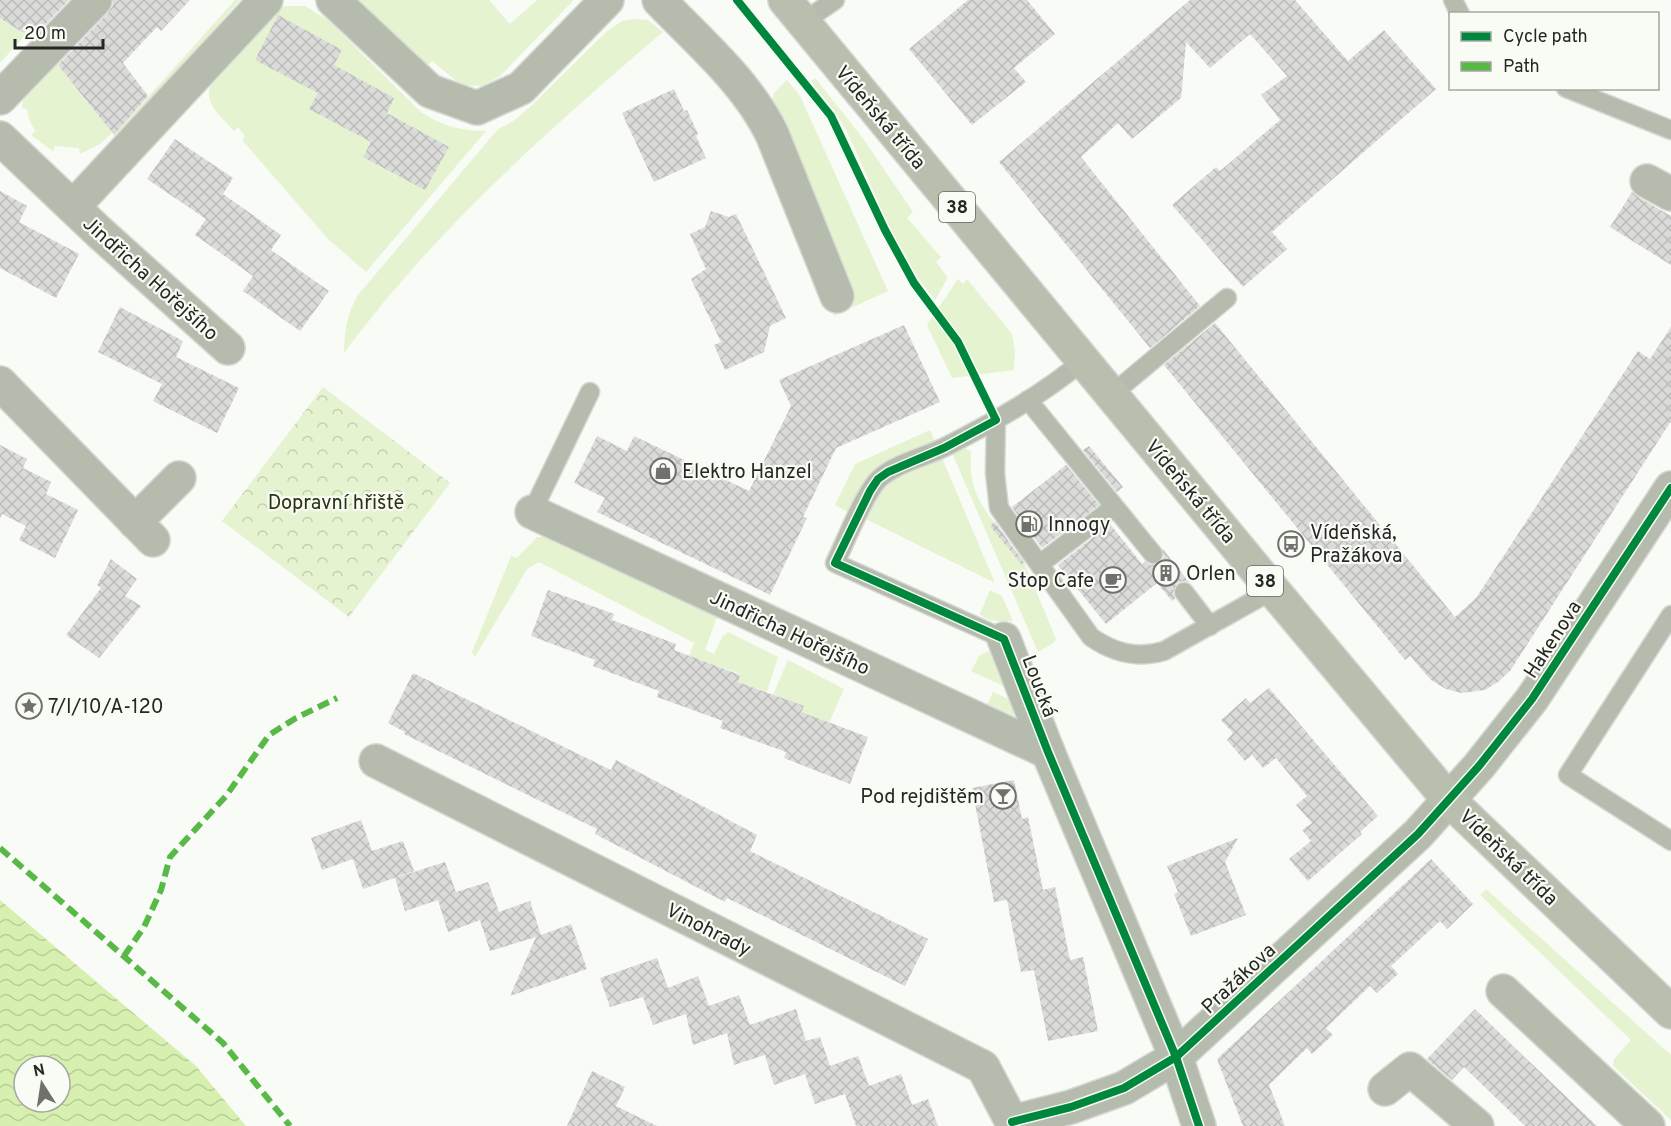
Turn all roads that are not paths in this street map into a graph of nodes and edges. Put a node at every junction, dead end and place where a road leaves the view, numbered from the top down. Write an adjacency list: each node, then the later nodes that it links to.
1 (95, 0): 9 (street)
2 (266, 0): 12 (street, Jindřicha Hořejšího)
3 (333, 0): 4 (street)
4 (607, 0)
5 (659, 0): 13 (street)
6 (835, 0): 7 (lane)
7 (794, 11): 16 (main road, Vídeňská třída / 38)
8 (1571, 90): 10 (lane)
9 (0, 98)
10 (1671, 130)
11 (0, 138): 12 (street, Jindřicha Hořejšího)
12 (73, 207): 15 (street, Jindřicha Hořejšího)
13 (837, 296)
14 (1227, 298): 19 (lane)
15 (228, 348)
16 (1084, 360): 19 (main road, Vídeňská třída / 38); 20 (lane, Loucká)
17 (0, 383): 22 (street)
18 (590, 392): 25 (lane)
19 (1112, 395): 28 (main road, Vídeňská třída / 38)
20 (1028, 400): 21 (lane, Loucká); 24 (lane)
21 (996, 420): 27 (lane); 32 (lane, Loucká)
22 (179, 478)
23 (1671, 488): 35 (street, Hakenova)
24 (1114, 507): 26 (lane); 27 (lane)
25 (532, 512): 33 (street, Jindřicha Hořejšího)
26 (1154, 554)
27 (1040, 564): 31 (lane)
28 (1273, 590): 31 (lane); 35 (main road, Vídeňská třída / 38)
29 (1184, 592): 31 (lane)
30 (1671, 615): 36 (lane)
31 (1210, 626)
32 (1004, 639): 33 (street, Loucká)
33 (1048, 753): 39 (street, Loucká)
34 (376, 761): 41 (street, Vinohrady)
35 (1449, 800): 38 (main road, Vídeňská třída / 38); 39 (street, Pražákova)
36 (1671, 841)
37 (1503, 991): 44 (street)
38 (1671, 1012)
39 (1176, 1057): 41 (street, Pražákova); 42 (street, Loucká)
40 (1385, 1089): 43 (street)
41 (1013, 1124)
42 (1199, 1126)
43 (1476, 1126)
44 (1648, 1126)

